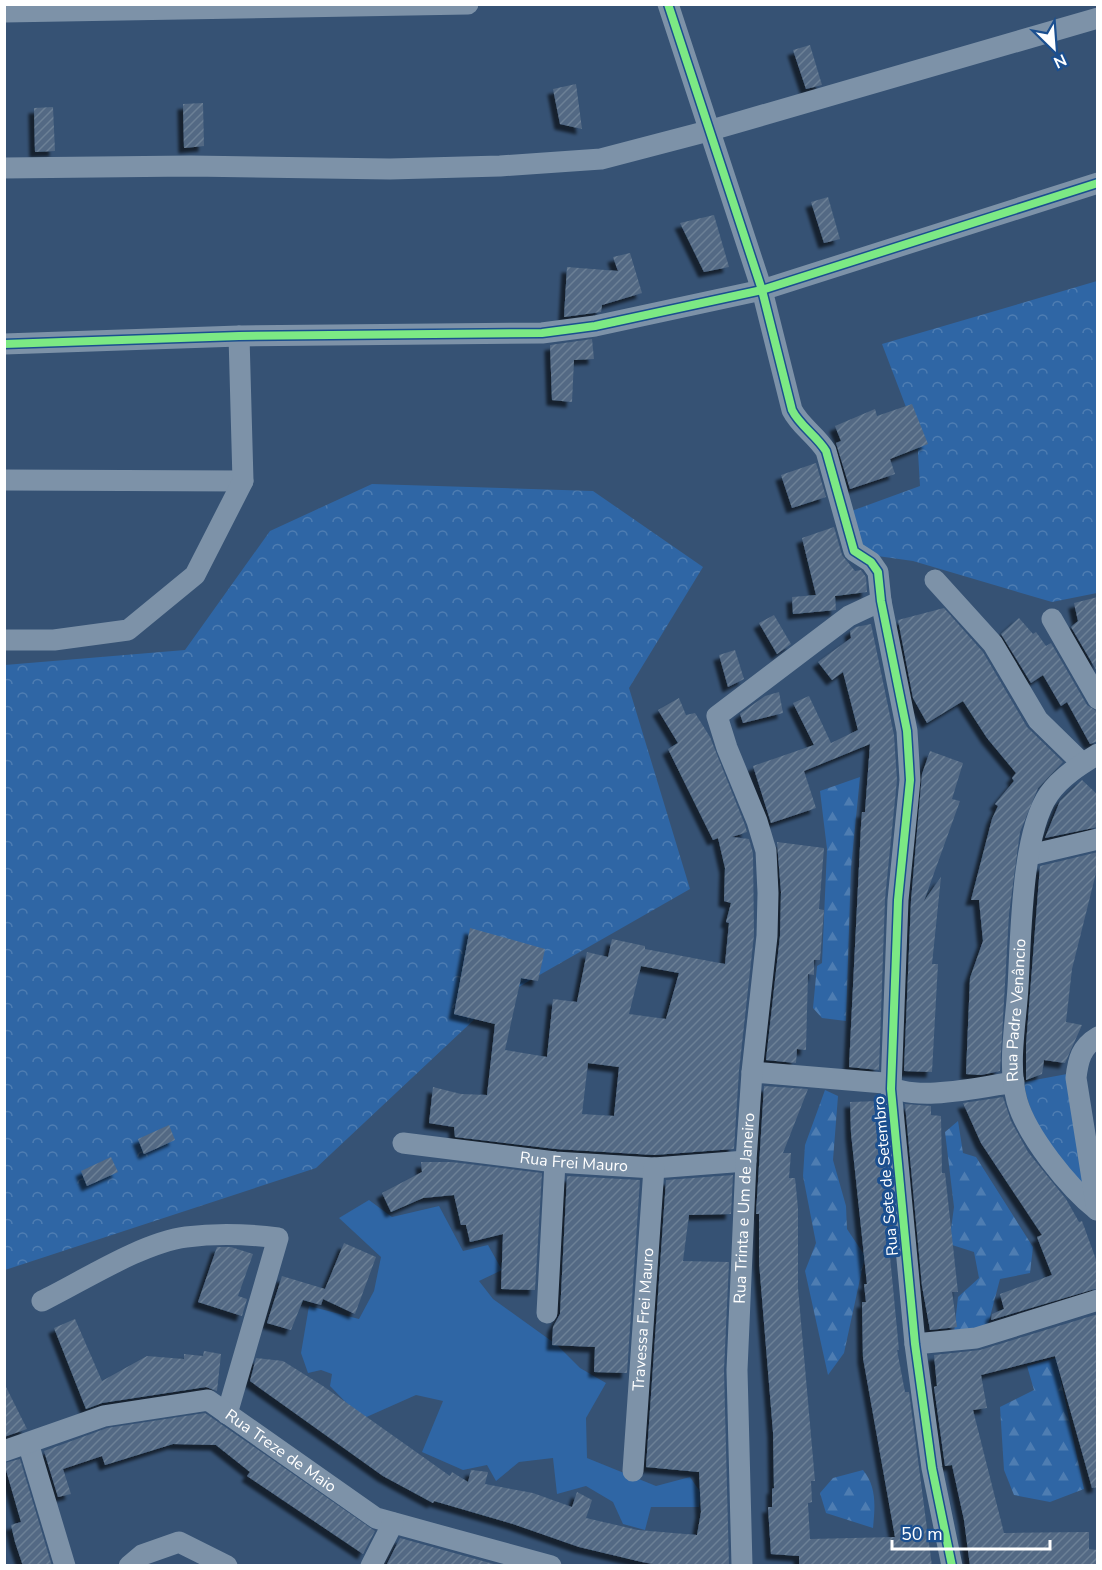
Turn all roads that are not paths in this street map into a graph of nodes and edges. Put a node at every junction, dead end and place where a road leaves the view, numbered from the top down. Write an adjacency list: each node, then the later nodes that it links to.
1 (468, 4): 3 (street)
2 (668, 4): 5 (street, Rua Sete de Setembro)
3 (4, 12)
4 (1098, 18): 5 (street)
5 (708, 131): 6 (street); 8 (street, Rua Sete de Setembro)
6 (4, 168)
7 (1098, 183): 8 (street)
8 (762, 290): 9 (street); 14 (street, Rua Sete de Setembro)
9 (239, 336): 10 (street); 12 (street)
10 (4, 344)
11 (4, 480): 12 (street)
12 (243, 481): 16 (street)
13 (935, 580): 18 (street)
14 (881, 601): 22 (street, Rua Trinta e Um de Janeiro); 24 (street, Rua Sete de Setembro)
15 (1052, 619): 17 (street)
16 (4, 640)
17 (1098, 699)
18 (1090, 759): 20 (street, Rua Padre Venâncio)
19 (1098, 839): 20 (street)
20 (1030, 855): 23 (street, Rua Padre Venâncio)
21 (1098, 1037): 29 (street, Rua Padre Venâncio)
22 (752, 1072): 24 (street); 26 (street, Rua Trinta e Um de Janeiro)
23 (1014, 1082): 24 (street); 29 (street, Rua Padre Venâncio)
24 (891, 1089): 33 (street, Rua Sete de Setembro)
25 (403, 1143): 27 (street, Rua Frei Mauro)
26 (746, 1161): 28 (street, Rua Frei Mauro); 44 (street, Rua Trinta e Um de Janeiro)
27 (555, 1162): 28 (street, Rua Frei Mauro); 32 (street)
28 (654, 1168): 37 (street, Travessa Frei Mauro)
29 (1098, 1210)
30 (1098, 1300): 33 (street)
31 (42, 1301): 34 (street)
32 (547, 1313)
33 (915, 1344): 45 (street, Rua Sete de Setembro)
34 (227, 1414): 35 (street, Rua Treze de Maio); 38 (street, Rua Treze de Maio)
35 (28, 1443): 36 (street, Rua Treze de Maio); 39 (street)
36 (4, 1451)
37 (633, 1471)
38 (393, 1523): 42 (street); 43 (street, Rua Treze de Maio)
39 (65, 1566)
40 (129, 1566): 41 (street)
41 (227, 1566)
42 (372, 1566)
43 (551, 1566)
44 (742, 1566)
45 (952, 1566)

